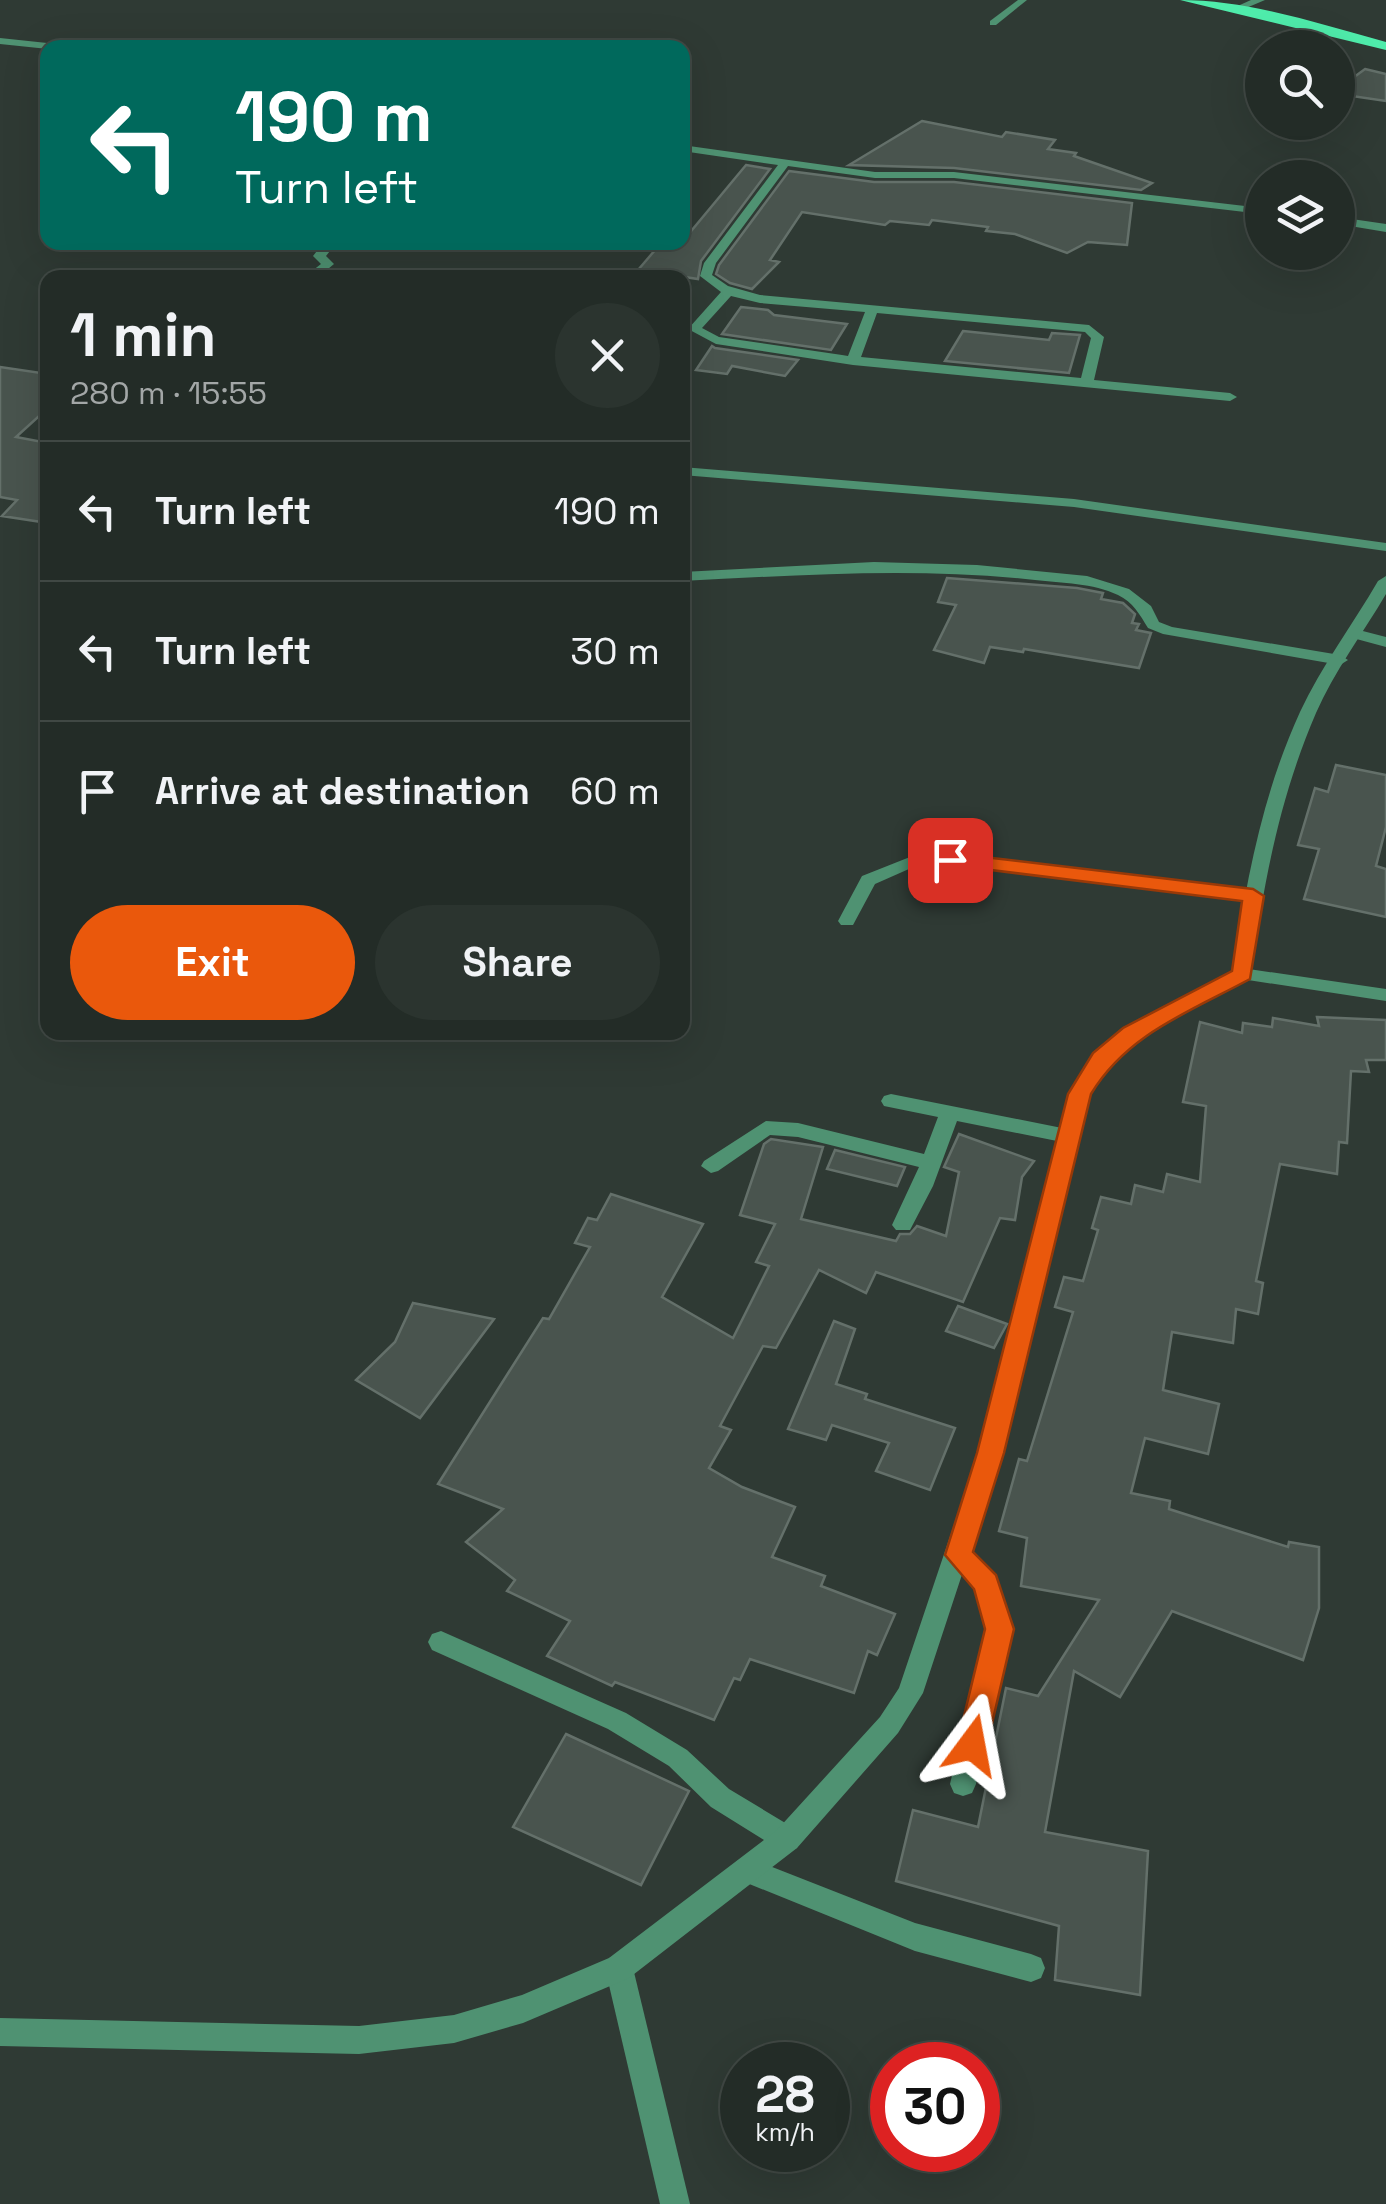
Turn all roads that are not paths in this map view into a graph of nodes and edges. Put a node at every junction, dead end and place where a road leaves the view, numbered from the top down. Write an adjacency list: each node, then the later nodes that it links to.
1 (1023, 0): 5 (lane)
2 (1186, 0): 4 (main road)
3 (1260, 0): 4 (street)
4 (1236, 10): 8 (main road)
5 (992, 23)
6 (0, 40): 7 (street)
7 (40, 45)
8 (1386, 46)
9 (690, 149): 10 (street)
10 (786, 162): 11 (street); 16 (street)
11 (1245, 209)
12 (1355, 223): 13 (street)
13 (1386, 228)
14 (324, 250): 15 (street)
15 (320, 270)
16 (730, 292): 17 (street); 18 (street)
17 (873, 307): 18 (street); 19 (street)
18 (853, 360): 19 (street)
19 (1088, 383): 20 (street)
20 (1230, 397)
21 (690, 472): 22 (street)
22 (1386, 548)
23 (690, 577): 27 (street)
24 (1386, 581): 25 (street)
25 (1355, 634): 26 (street); 27 (street)
26 (1386, 642)
27 (1340, 660): 28 (street)
28 (1253, 896): 29 (street); 30 (street)
29 (846, 921)
30 (1242, 974): 31 (street); 34 (street)
31 (1386, 995)
32 (891, 1101): 33 (street)
33 (950, 1112): 34 (street); 35 (street)
34 (1067, 1136): 38 (street)
35 (932, 1162): 36 (street); 37 (street)
36 (711, 1166)
37 (903, 1225)
38 (959, 1555): 40 (street); 41 (street)
39 (442, 1642): 41 (street)
40 (963, 1784)
41 (786, 1839): 42 (street)
42 (746, 1870): 43 (street); 44 (street)
43 (620, 1968): 45 (street); 46 (street)
44 (1031, 1968)
45 (0, 2032)
46 (675, 2204)

